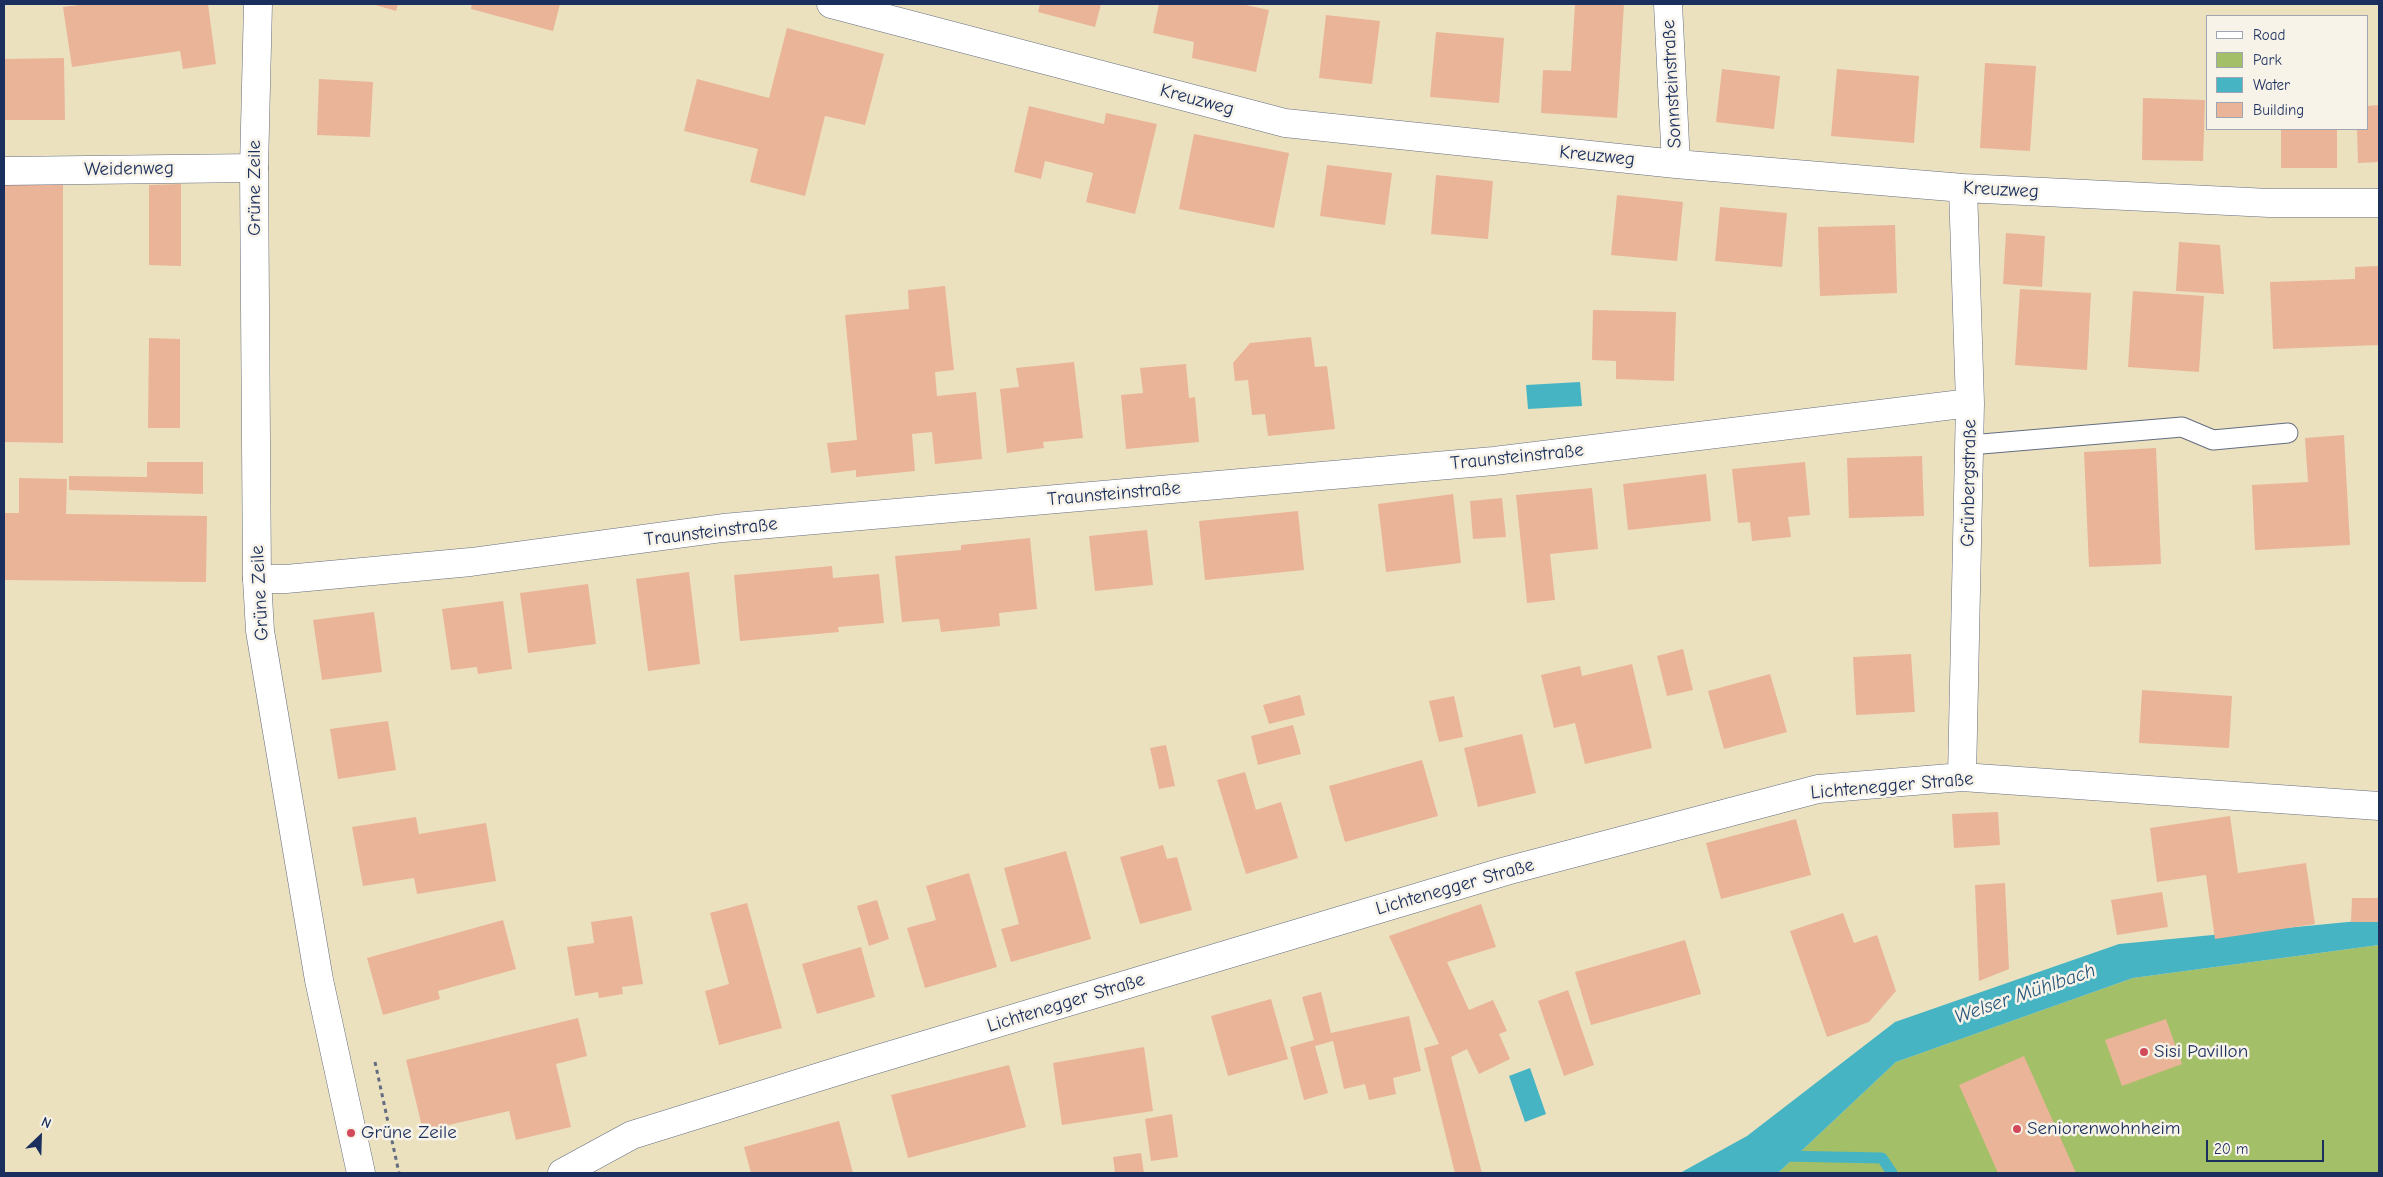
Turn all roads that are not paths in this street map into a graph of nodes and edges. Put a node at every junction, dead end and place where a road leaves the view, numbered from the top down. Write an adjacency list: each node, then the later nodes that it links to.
1 (258, 4): 5 (street, Grüne Zeile)
2 (831, 4): 4 (street, Kreuzweg)
3 (1668, 4): 4 (street, Sonnsteinstraße)
4 (1676, 164): 7 (street, Kreuzweg)
5 (254, 168): 6 (street, Weidenweg); 12 (street, Grüne Zeile)
6 (4, 171)
7 (1963, 188): 8 (street, Kreuzweg); 9 (street, Grünbergstraße)
8 (2379, 203)
9 (1970, 403): 11 (street, Grünbergstraße); 12 (street, Traunsteinstraße)
10 (2288, 434): 11 (lane)
11 (1970, 446): 13 (street, Grünbergstraße)
12 (257, 579): 15 (street, Grüne Zeile)
13 (1962, 778): 14 (street, Lichtenegger Straße); 16 (street, Lichtenegger Straße)
14 (2379, 806)
15 (361, 1173)
16 (562, 1173)

